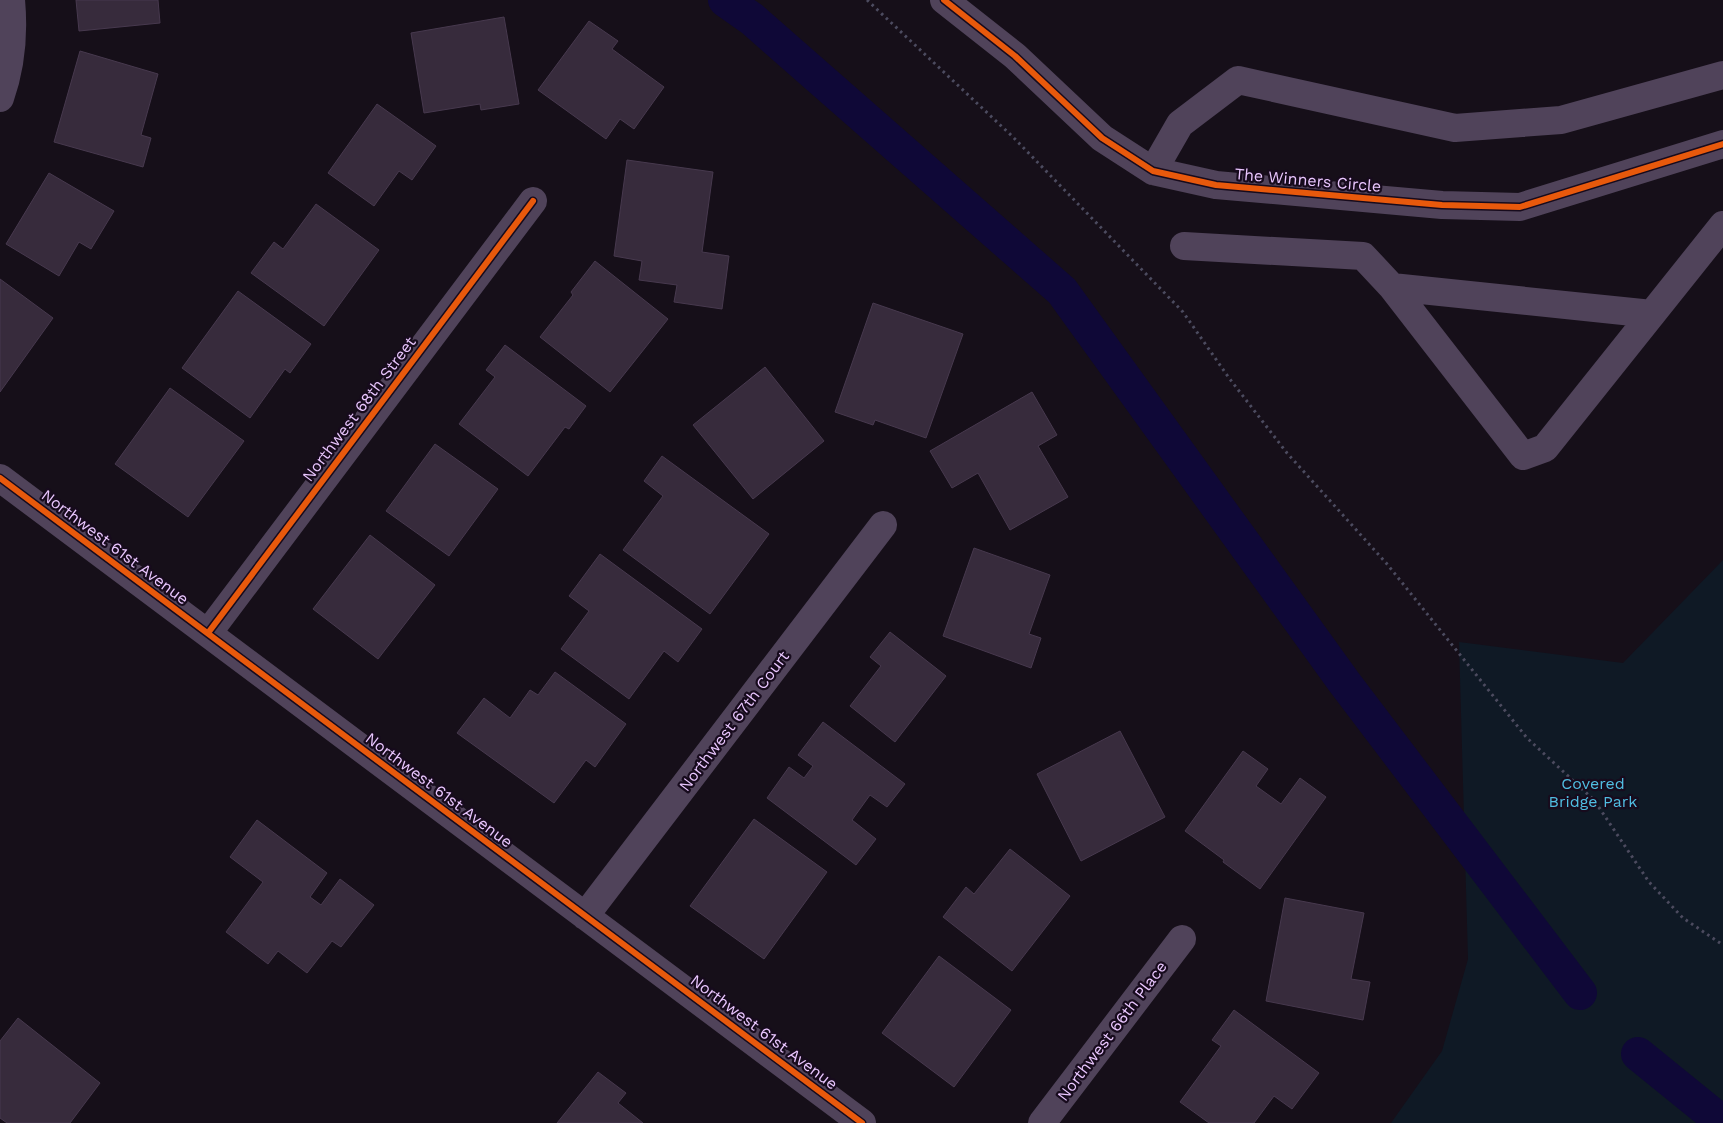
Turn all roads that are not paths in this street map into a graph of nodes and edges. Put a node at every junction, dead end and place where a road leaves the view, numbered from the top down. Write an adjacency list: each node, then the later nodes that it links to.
1 (11, 0): 4 (street)
2 (944, 0): 6 (street, The Winners Circle)
3 (1723, 75): 6 (street)
4 (0, 98)
5 (1723, 144): 6 (street, The Winners Circle)
6 (1153, 170)
7 (533, 201): 14 (street, Northwest 68th Street)
8 (1723, 225): 11 (street)
9 (1184, 246): 10 (street)
10 (1392, 287): 11 (street); 11 (street)
11 (1652, 314)
12 (0, 478): 14 (street, Northwest 61st Avenue)
13 (883, 525): 15 (street, Northwest 67th Court)
14 (208, 633): 15 (street, Northwest 61st Avenue)
15 (585, 916): 17 (street, Northwest 61st Avenue)
16 (1182, 939): 18 (street, Northwest 66th Place)
17 (862, 1123)
18 (1042, 1123)

